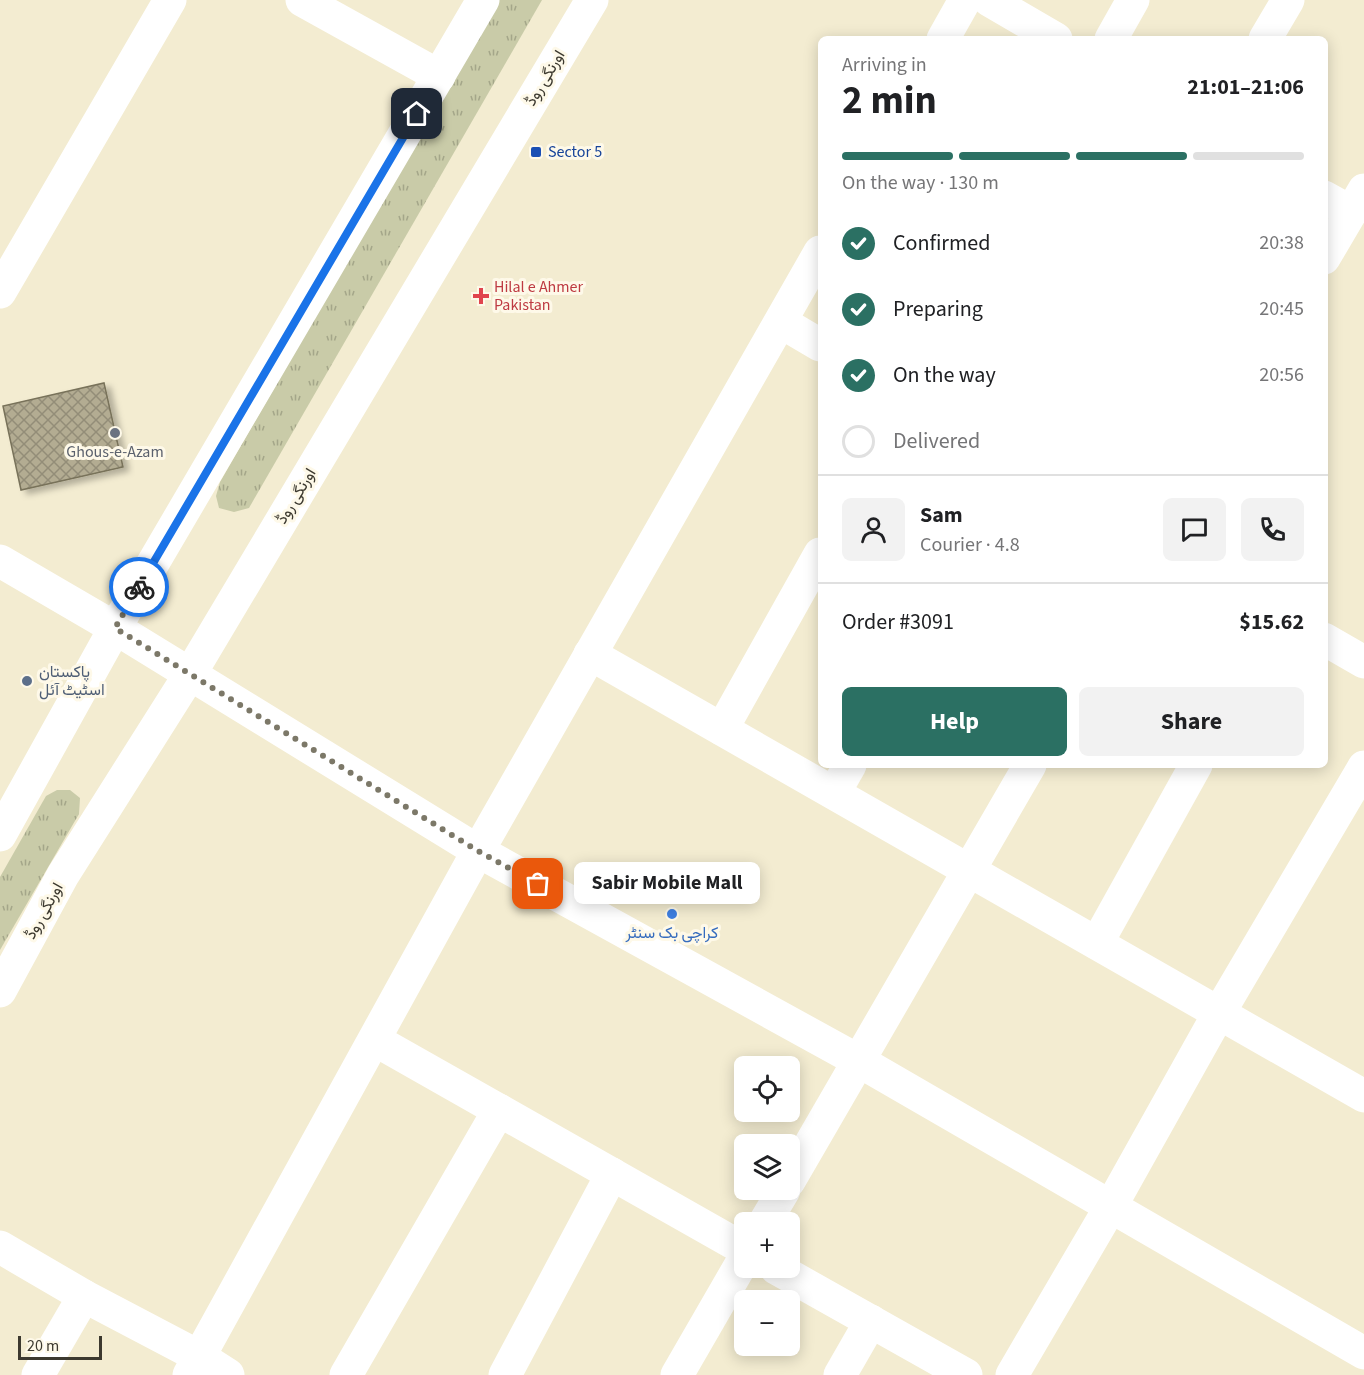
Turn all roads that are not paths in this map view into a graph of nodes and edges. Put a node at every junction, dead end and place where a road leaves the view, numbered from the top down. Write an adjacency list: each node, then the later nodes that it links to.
1 (171, 0): 17 (street)
2 (302, 0): 13 (street)
3 (483, 0): 13 (street)
4 (592, 0): 26 (street, اورنگی روڈ)
5 (965, 0): 9 (street)
6 (989, 0): 10 (street)
7 (1133, 0): 11 (street)
8 (1288, 0): 12 (street)
9 (945, 36)
10 (1051, 36)
11 (1113, 36)
12 (1268, 36)
13 (439, 76): 22 (street)
14 (1346, 200): 15 (street)
15 (1328, 247)
16 (818, 256): 18 (street)
17 (0, 292)
18 (781, 322): 19 (street); 24 (street)
19 (818, 344)
20 (818, 558): 27 (street)
21 (0, 561): 22 (street)
22 (115, 628): 26 (street); 33 (street)
23 (1328, 641): 25 (street)
24 (590, 654): 27 (street); 34 (street)
25 (1364, 662)
26 (190, 674): 34 (street); 37 (street, اورنگی روڈ)
27 (722, 729): 32 (street)
28 (1364, 766): 38 (street)
29 (848, 768): 32 (street)
30 (1028, 768): 35 (street)
31 (1194, 768): 36 (street)
32 (834, 793): 35 (street)
33 (0, 835)
34 (478, 851): 39 (street); 40 (street)
35 (969, 870): 36 (street); 40 (street)
36 (1097, 943): 38 (street)
37 (0, 991)
38 (1219, 1013): 41 (street); 45 (street)
39 (375, 1040): 42 (street); 53 (street)
40 (859, 1061): 43 (street); 45 (street)
41 (1362, 1089)
42 (499, 1110): 44 (street); 56 (street)
43 (800, 1162)
44 (612, 1174): 46 (street); 57 (street)
45 (1111, 1206): 52 (street); 61 (street)
46 (734, 1243)
47 (0, 1246): 50 (street)
48 (734, 1276): 58 (street)
49 (794, 1278): 51 (street)
50 (84, 1296): 53 (street); 54 (street)
51 (871, 1321): 59 (street); 60 (street)
52 (1364, 1353)
53 (194, 1366): 55 (street)
54 (38, 1375)
55 (228, 1375)
56 (346, 1375)
57 (506, 1375)
58 (677, 1375)
59 (840, 1375)
60 (966, 1375)
61 (1012, 1375)

